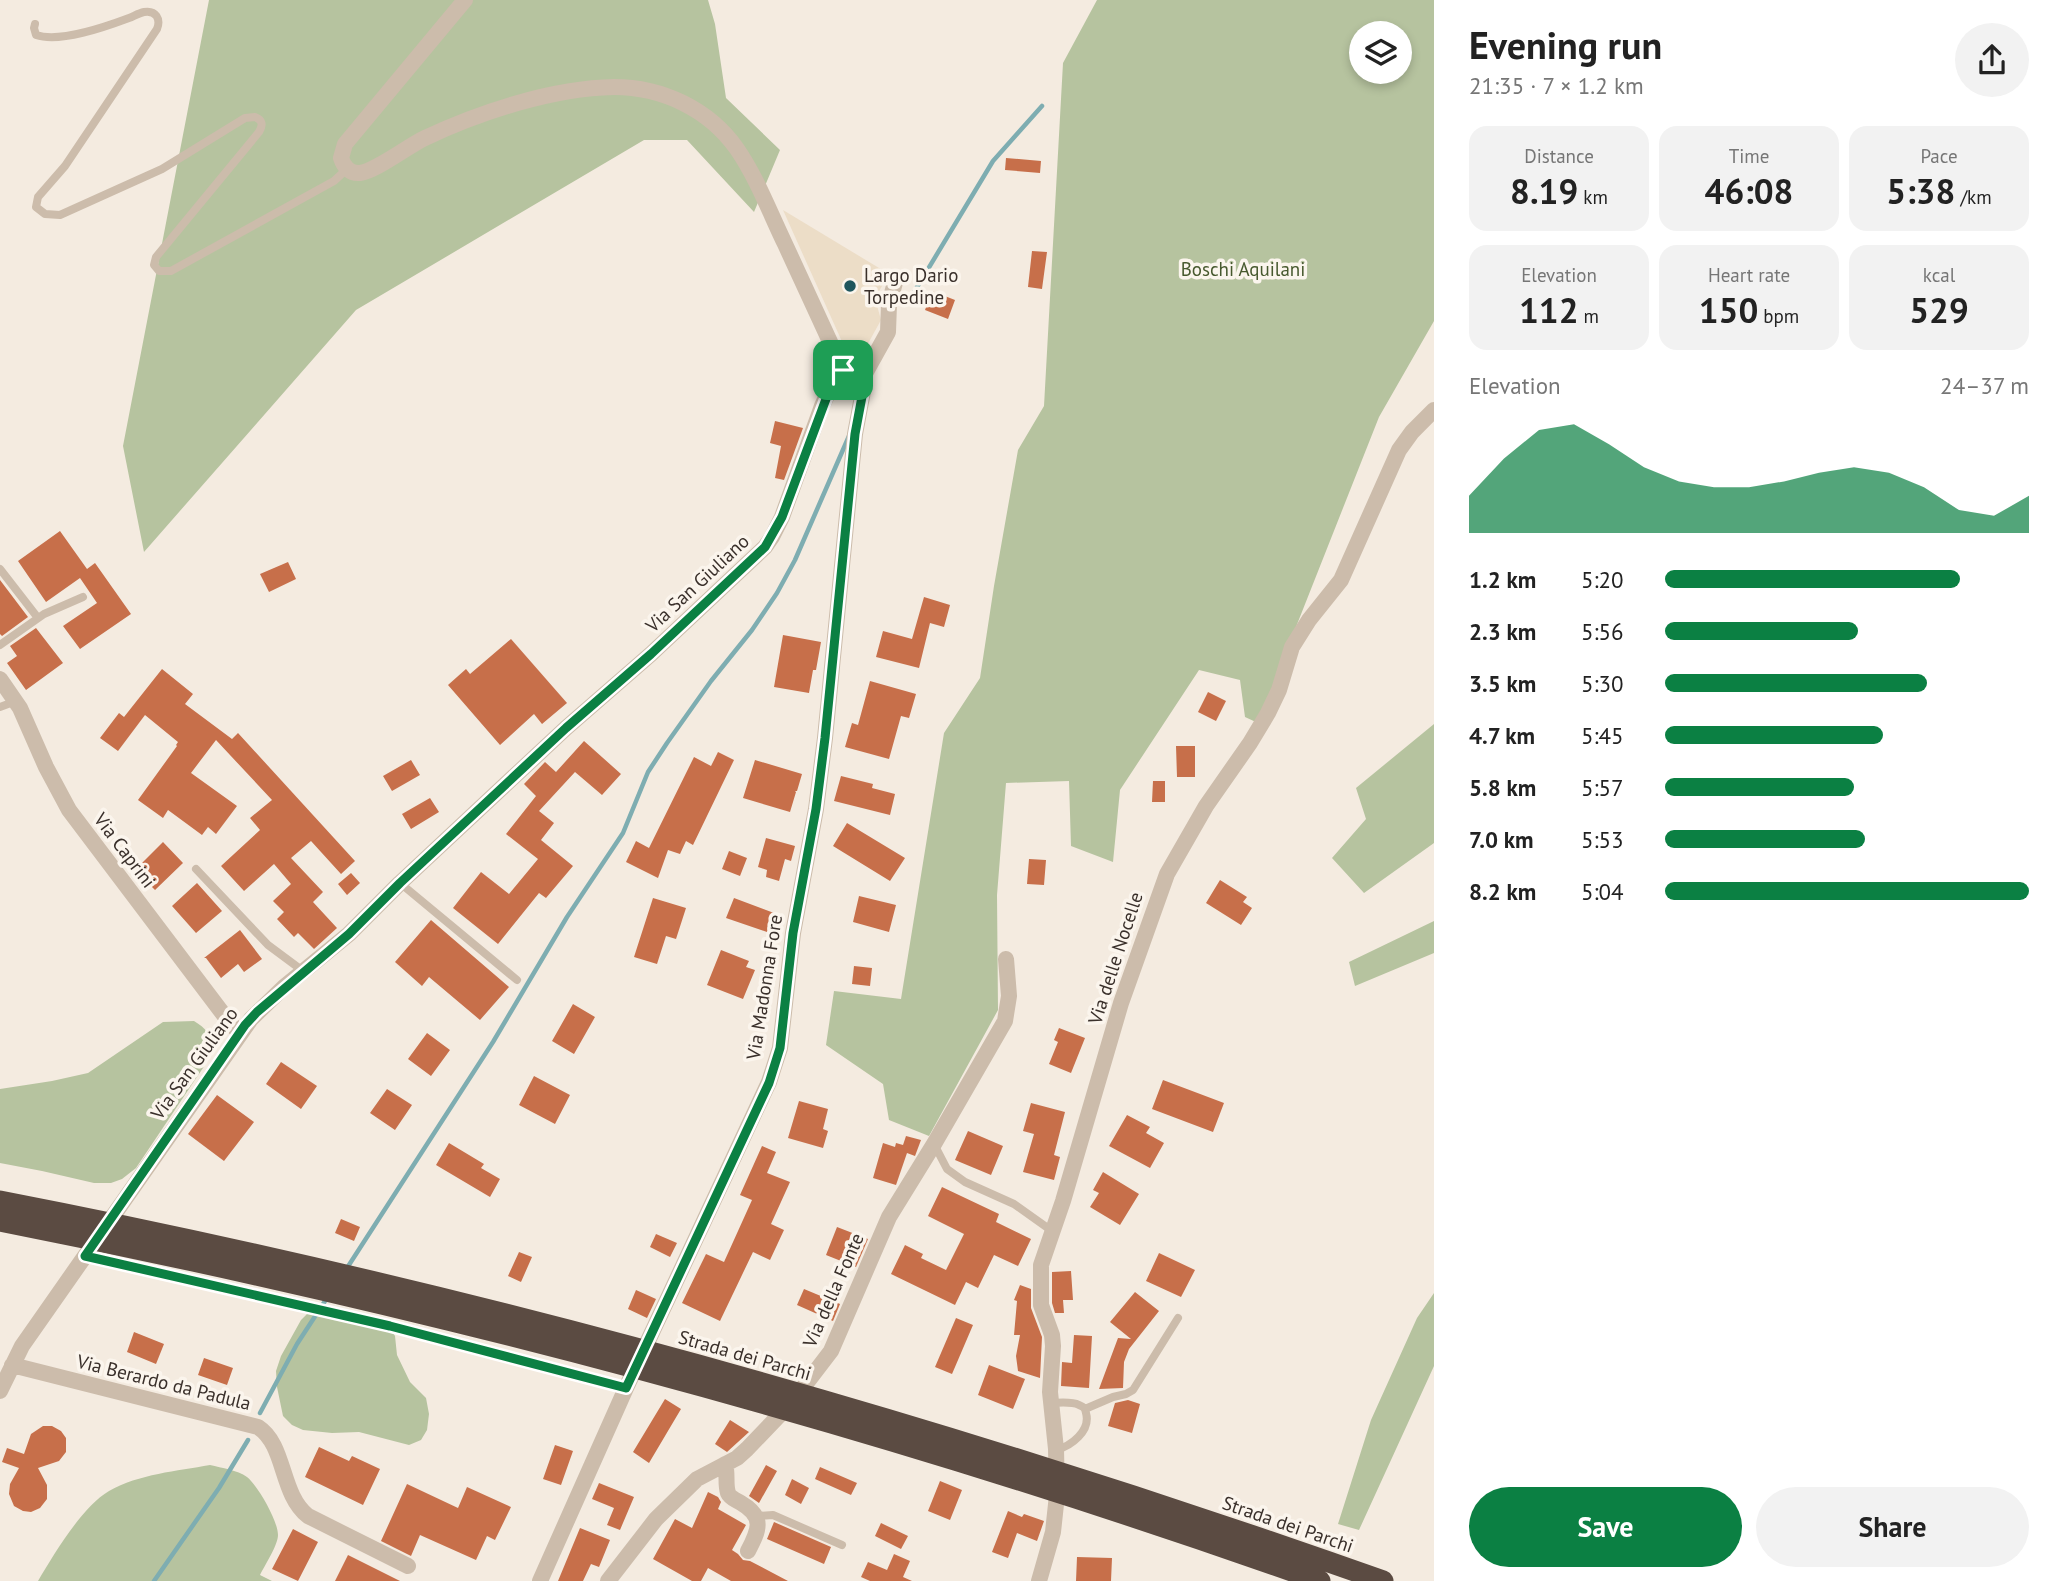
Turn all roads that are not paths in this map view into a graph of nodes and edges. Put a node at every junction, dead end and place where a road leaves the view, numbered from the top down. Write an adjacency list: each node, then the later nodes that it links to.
1 (465, 0): 3 (street)
2 (35, 24): 3 (lane)
3 (347, 169): 5 (street)
4 (896, 279): 6 (street)
5 (843, 370): 6 (street); 16 (street, Via San Giuliano)
6 (863, 377): 28 (street, Via Madonna Fore)
7 (1434, 410): 24 (street, Via delle Nocelle)
8 (0, 569): 10 (lane)
9 (83, 597): 10 (lane)
10 (38, 618): 11 (lane)
11 (0, 645)
12 (0, 679): 13 (street, Via Caprini)
13 (16, 701): 14 (lane); 20 (street, Via Caprini)
14 (0, 707)
15 (196, 869): 18 (lane)
16 (400, 883): 18 (street, Via San Giuliano); 19 (lane)
17 (1006, 959): 21 (street, Via della Fonte)
18 (303, 971): 20 (street, Via San Giuliano)
19 (517, 980)
20 (240, 1033): 25 (street, Via San Giuliano)
21 (934, 1144): 24 (lane); 33 (street, Via della Fonte)
22 (0, 1200): 42 (highway, Strada dei Parchi, bridge)
23 (0, 1222): 41 (highway, bridge)
24 (1052, 1231): 30 (street, Via delle Nocelle)
25 (85, 1256): 27 (street, Via San Giuliano); 28 (lane)
26 (1178, 1318): 31 (lane)
27 (12, 1365): 29 (street, Via San Giuliano); 37 (street, Via Berardo da Padula)
28 (626, 1388): 38 (street, Via Madonna Fore)
29 (0, 1391)
30 (1050, 1403): 31 (lane); 32 (street, Via delle Nocelle)
31 (1085, 1409): 32 (lane)
32 (1056, 1450): 40 (street, Via delle Nocelle)
33 (725, 1464): 34 (street); 39 (street, Via della Fonte)
34 (756, 1516): 35 (lane); 36 (street)
35 (842, 1545)
36 (748, 1551)
37 (408, 1566)
38 (540, 1581)
39 (608, 1581)
40 (1039, 1581)
41 (1320, 1581)
42 (1383, 1581)

